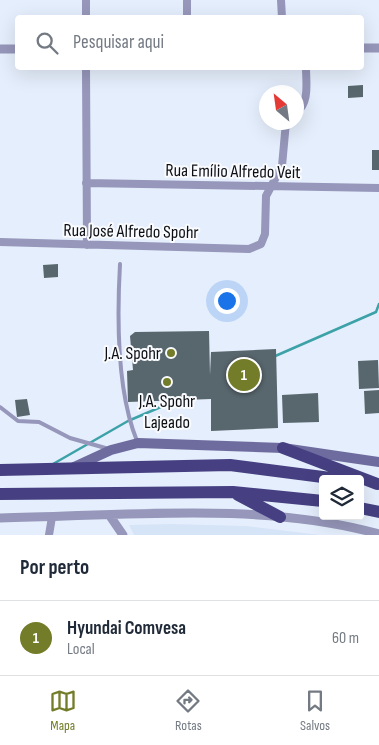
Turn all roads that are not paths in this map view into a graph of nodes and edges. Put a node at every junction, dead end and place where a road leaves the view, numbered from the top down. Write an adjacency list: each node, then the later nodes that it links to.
1 (86, 0): 4 (street)
2 (187, 0): 5 (street)
3 (282, 0): 6 (street)
4 (86, 15)
5 (187, 15)
6 (282, 15)
7 (364, 48): 8 (street)
8 (379, 48)
9 (0, 49): 10 (street)
10 (15, 49)
11 (86, 70): 15 (street)
12 (306, 70): 13 (street)
13 (304, 103)
14 (285, 130): 16 (street)
15 (86, 183): 16 (street, Rua Emílio Alfredo Veit); 19 (street)
16 (269, 187): 17 (street, Rua Emílio Alfredo Veit); 19 (street, Rua José Alfredo Spohr)
17 (379, 188)
18 (0, 242): 19 (street, Rua José Alfredo Spohr)
19 (87, 246)
20 (120, 264): 22 (lane)
21 (0, 407): 24 (lane)
22 (138, 443): 23 (main road); 24 (main road)
23 (283, 448): 25 (main road); 30 (highway)
24 (111, 450): 26 (main road)
25 (379, 462)
26 (74, 467): 27 (highway); 28 (highway)
27 (0, 470)
28 (319, 477)
29 (364, 482): 30 (highway)
30 (378, 484)
31 (233, 492): 32 (highway); 33 (highway); 38 (highway)
32 (0, 494)
33 (319, 501)
34 (364, 509): 35 (highway)
35 (379, 512)
36 (110, 516): 37 (street); 38 (street); 42 (street)
37 (52, 517): 39 (street); 41 (street)
38 (280, 517): 40 (street)
39 (0, 518)
40 (379, 534)
41 (50, 535)
42 (124, 535)

